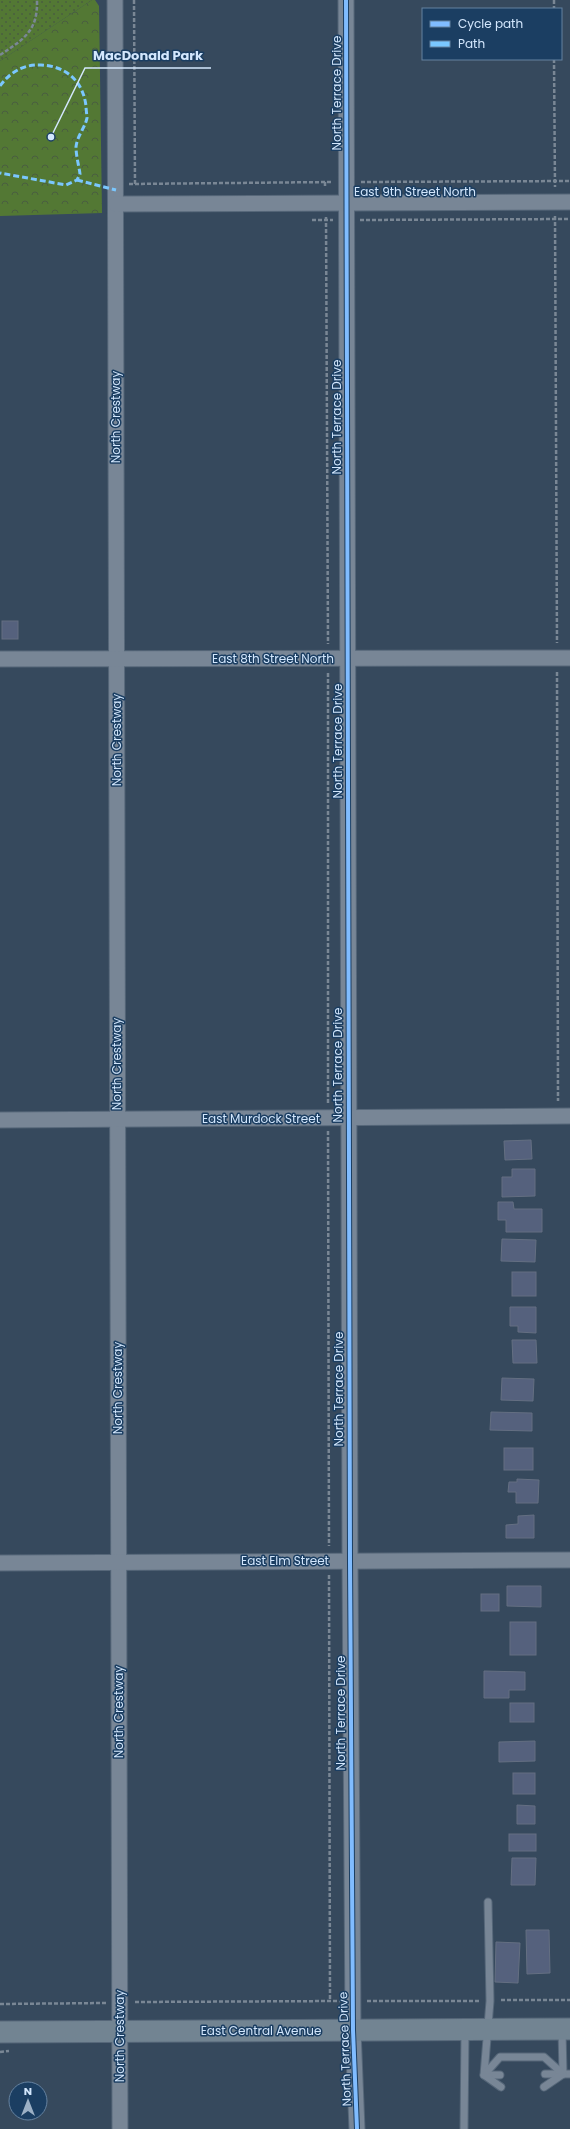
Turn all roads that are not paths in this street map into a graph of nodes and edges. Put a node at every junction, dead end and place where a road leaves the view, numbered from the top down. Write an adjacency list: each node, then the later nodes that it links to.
1 (115, 0): 5 (street, North Crestway)
2 (346, 0): 4 (street, North Terrace Drive)
3 (570, 202): 4 (street, East 9th Street North)
4 (347, 203): 5 (street, East 9th Street North); 9 (street, North Terrace Drive)
5 (116, 204): 8 (street, North Crestway)
6 (563, 658): 9 (street, East 8th Street North)
7 (0, 659): 8 (street, East 8th Street North)
8 (117, 659): 9 (street, East 8th Street North); 12 (street, North Crestway)
9 (348, 659): 11 (street, North Terrace Drive)
10 (570, 1116): 11 (street, East Murdock Street)
11 (348, 1118): 12 (street, East Murdock Street); 15 (street, North Terrace Drive)
12 (117, 1119): 13 (street, East Murdock Street); 16 (street, North Crestway)
13 (0, 1120)
14 (570, 1560): 15 (street, East Elm Street)
15 (350, 1561): 16 (street, East Elm Street); 20 (street, North Terrace Drive)
16 (118, 1562): 17 (street, East Elm Street); 24 (street, North Crestway)
17 (0, 1563)
18 (488, 1902): 22 (lane)
19 (566, 2029): 22 (main road, East Central Avenue); 26 (lane)
20 (353, 2030): 21 (main road, East Central Avenue); 24 (main road, East Central Avenue); 32 (street, North Terrace Drive)
21 (465, 2030): 22 (main road, East Central Avenue); 33 (lane)
22 (487, 2030): 27 (lane)
23 (0, 2032): 24 (main road, East Central Avenue)
24 (120, 2032): 31 (street, North Crestway)
25 (545, 2074): 26 (lane)
26 (566, 2074): 27 (lane); 30 (lane)
27 (484, 2075): 28 (lane); 29 (lane)
28 (500, 2075)
29 (501, 2087)
30 (544, 2087)
31 (120, 2129)
32 (358, 2129)
33 (464, 2129)

